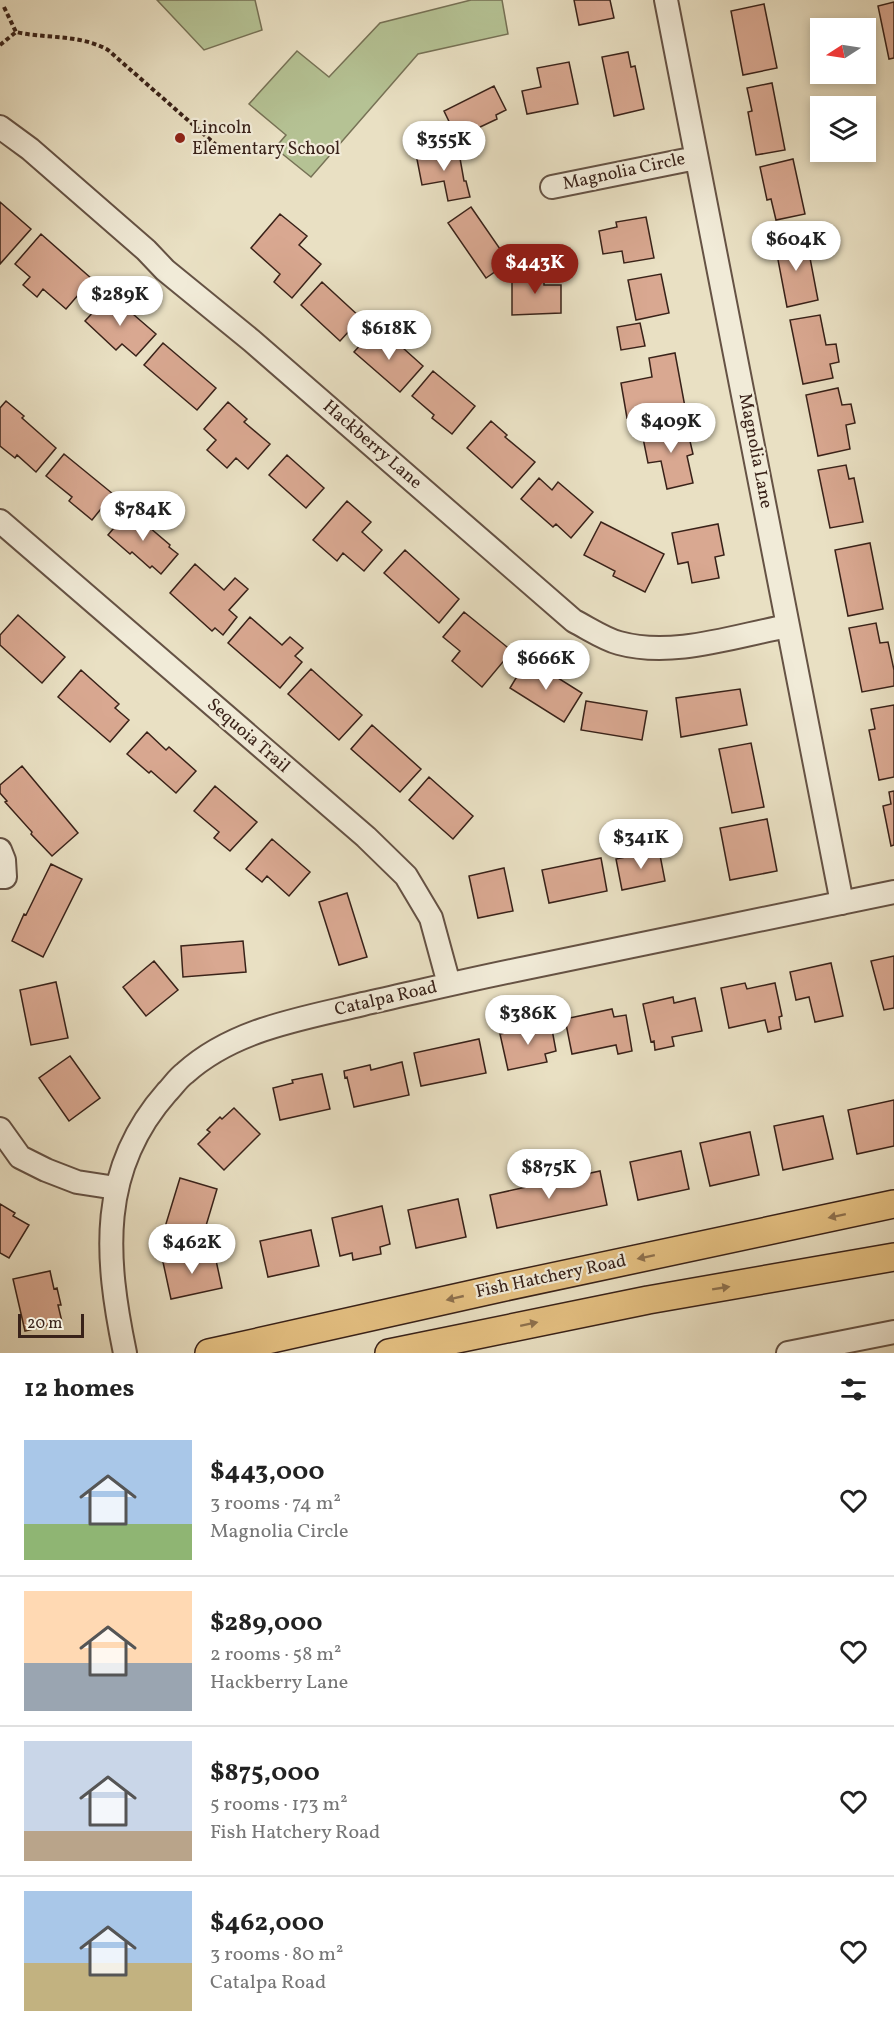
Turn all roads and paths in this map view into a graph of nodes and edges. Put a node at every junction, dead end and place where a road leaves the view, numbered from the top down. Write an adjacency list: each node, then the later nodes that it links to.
1 (666, 0): 7 (street, Magnolia Lane)
2 (4, 7): 3 (path)
3 (16, 32): 4 (path); 6 (path)
4 (0, 45)
5 (0, 127): 10 (street, Hackberry Lane)
6 (223, 151)
7 (696, 158): 8 (street, Magnolia Circle); 10 (street, Magnolia Lane)
8 (552, 187)
9 (0, 521): 15 (street, Sequoia Trail)
10 (788, 626): 14 (street, Magnolia Lane)
11 (0, 850): 12 (street)
12 (2, 882)
13 (894, 892): 14 (street, Catalpa Road)
14 (842, 903): 15 (street, Catalpa Road)
15 (449, 984): 17 (street, Catalpa Road)
16 (0, 1129): 17 (street)
17 (116, 1188): 22 (street, Catalpa Road)
18 (894, 1204): 23 (main road, Fish Hatchery Road, one-way to 23)
19 (894, 1257): 21 (main road, one-way to 19)
20 (894, 1332): 24 (street)
21 (395, 1352)
22 (125, 1353)
23 (211, 1353)
24 (788, 1353)

